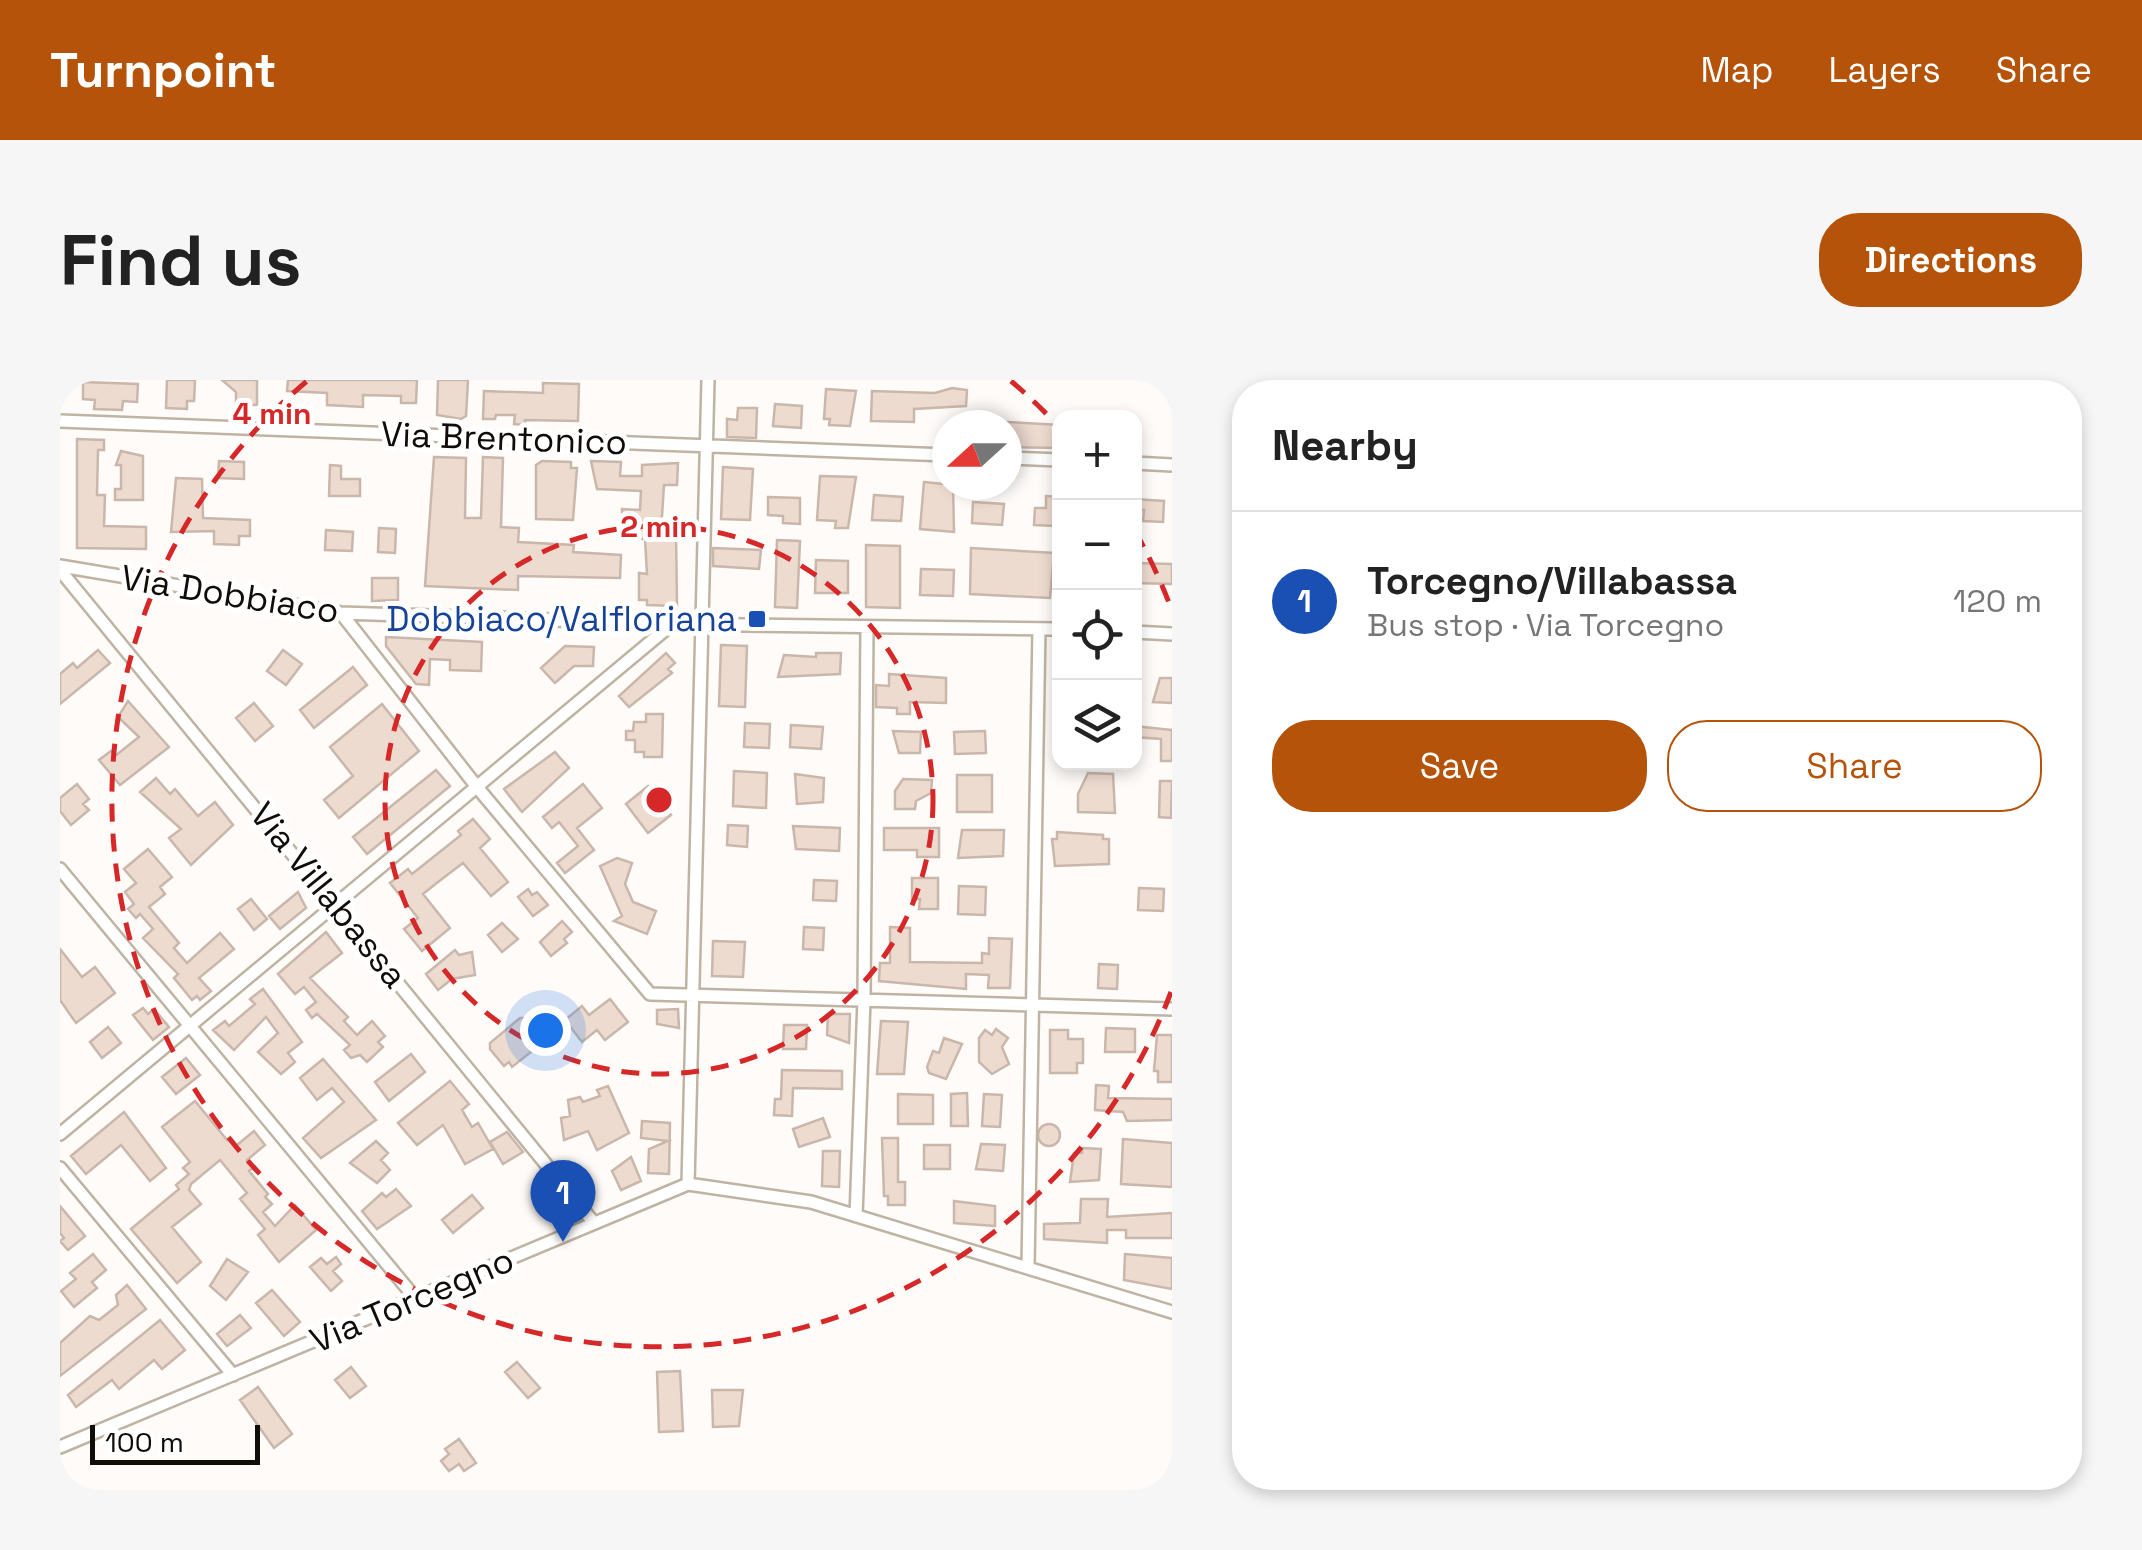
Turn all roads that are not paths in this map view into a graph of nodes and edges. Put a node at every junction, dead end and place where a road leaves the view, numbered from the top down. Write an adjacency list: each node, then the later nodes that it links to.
1 (708, 380): 3 (street)
2 (60, 421): 3 (street, Via Brentonico)
3 (706, 445): 4 (street, Via Brentonico); 12 (street)
4 (932, 454)
5 (1022, 459): 6 (street)
6 (1052, 460)
7 (1142, 463): 8 (street)
8 (1172, 465)
9 (60, 568): 10 (street, Via Dobbiaco); 20 (street, Via Villabassa)
10 (342, 614): 11 (street, Via Dobbiaco); 18 (street)
11 (672, 624): 12 (street, Via Dobbiaco); 18 (street)
12 (701, 624): 13 (street, Via Dobbiaco); 21 (street)
13 (867, 627): 14 (street, Via Dobbiaco); 22 (street)
14 (1039, 629): 15 (street, Via Dobbiaco); 23 (street)
15 (1052, 630)
16 (1142, 632): 17 (street)
17 (1172, 634)
18 (477, 787): 20 (street); 21 (street)
19 (60, 869): 25 (street)
20 (336, 902): 25 (street); 30 (street, Via Villabassa)
21 (692, 997): 22 (street); 28 (street)
22 (864, 1000): 23 (street); 29 (street)
23 (1035, 1006): 24 (street); 31 (street)
24 (1172, 1009)
25 (189, 1026): 26 (street); 32 (street)
26 (60, 1134)
27 (60, 1168): 34 (street)
28 (688, 1184): 29 (street); 30 (street, Via Torcegno)
29 (856, 1216): 31 (street)
30 (594, 1223): 32 (street, Via Torcegno)
31 (1028, 1267): 33 (street)
32 (416, 1299): 34 (street, Via Torcegno)
33 (1172, 1312)
34 (233, 1375): 35 (street, Via Torcegno)
35 (60, 1447)

